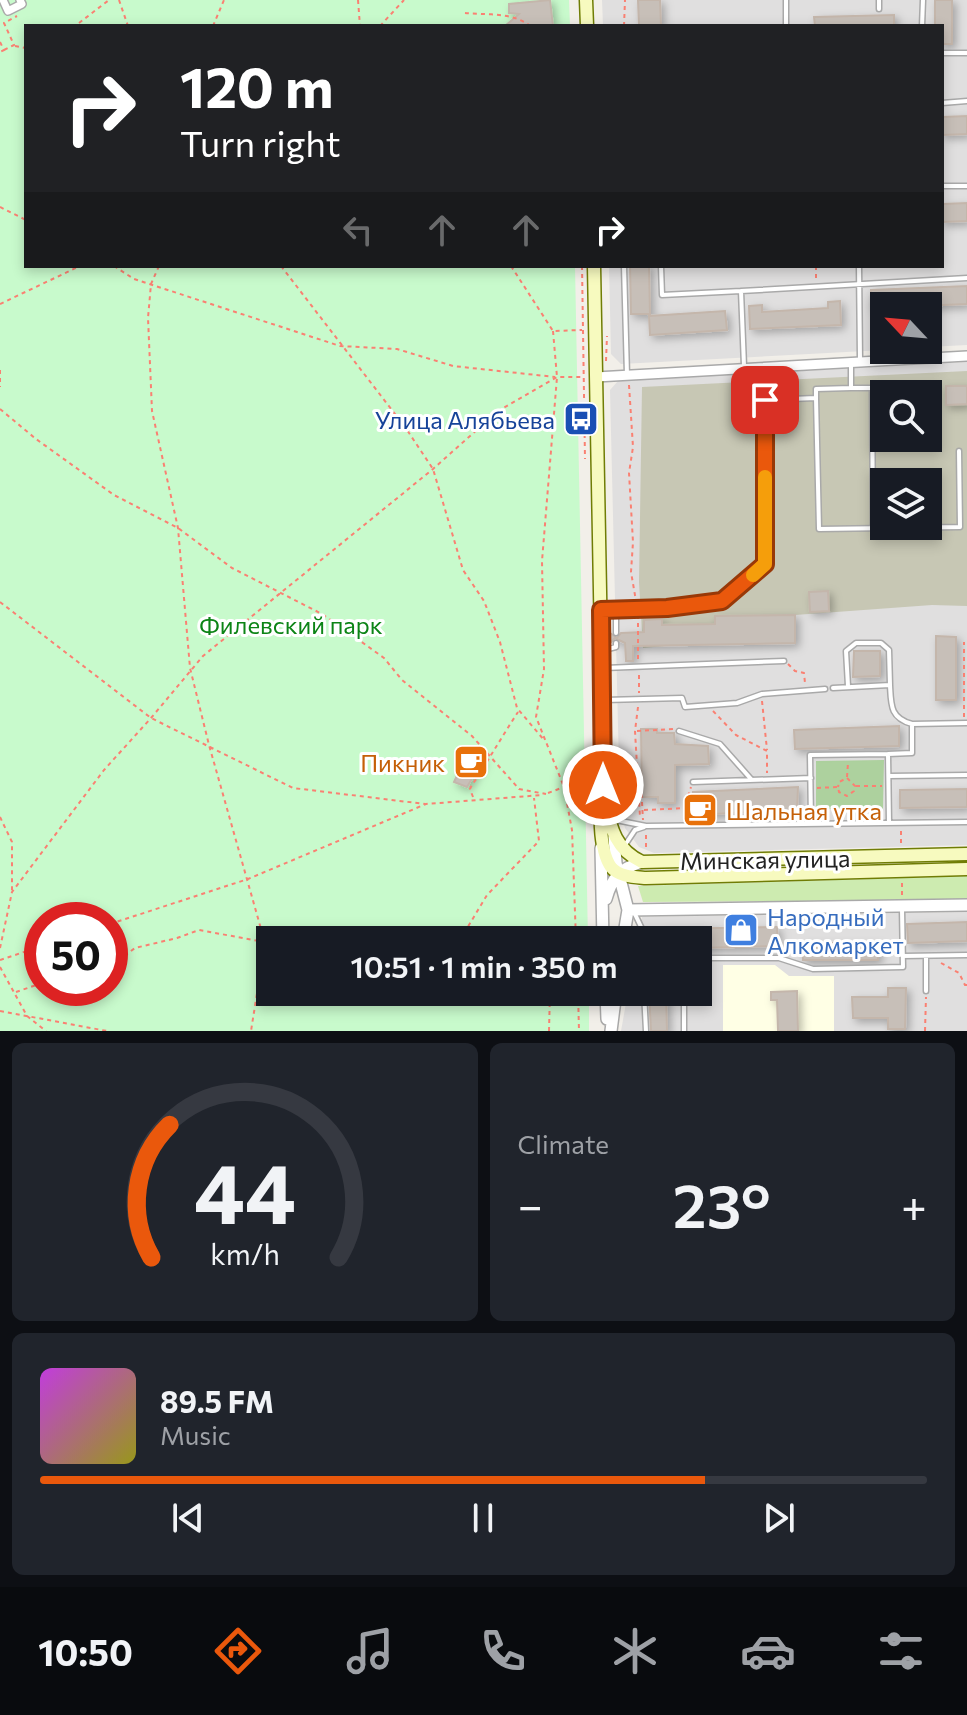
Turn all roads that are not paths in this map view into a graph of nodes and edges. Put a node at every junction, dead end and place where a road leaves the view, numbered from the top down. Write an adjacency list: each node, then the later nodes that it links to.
1 (3, 0): 2 (street)
2 (20, 0)
3 (586, 0): 8 (main road)
4 (786, 0): 9 (lane)
5 (879, 0): 7 (lane)
6 (923, 0): 10 (lane)
7 (879, 9)
8 (587, 24)
9 (786, 24)
10 (922, 24)
11 (944, 53): 12 (lane)
12 (967, 53)
13 (967, 101): 14 (lane)
14 (944, 103)
15 (944, 186): 16 (lane)
16 (967, 186)
17 (594, 268): 28 (main road)
18 (624, 268): 27 (lane)
19 (661, 268): 23 (lane)
20 (859, 268): 22 (lane)
21 (967, 278): 22 (lane)
22 (860, 283): 23 (lane); 25 (lane)
23 (741, 291): 26 (lane)
24 (967, 356): 25 (street)
25 (855, 363): 26 (street); 29 (lane)
26 (744, 369): 27 (street)
27 (627, 375): 28 (street)
28 (590, 377): 36 (main road)
29 (851, 388): 30 (lane); 32 (lane)
30 (816, 398): 34 (lane); 35 (lane)
31 (959, 451): 33 (lane)
32 (873, 468)
33 (942, 527)
34 (870, 528)
35 (616, 609): 36 (lane); 37 (lane)
36 (601, 610): 39 (main road)
37 (616, 633)
38 (616, 643): 39 (lane)
39 (602, 651): 41 (main road)
40 (784, 661): 41 (lane)
41 (602, 668): 46 (main road)
42 (890, 685): 43 (lane); 43 (lane); 48 (lane)
43 (848, 686): 44 (lane)
44 (833, 688)
45 (825, 689): 46 (lane)
46 (602, 700): 58 (main road)
47 (965, 723): 48 (lane)
48 (912, 724): 50 (lane)
49 (679, 731): 54 (lane)
50 (888, 754): 52 (lane); 53 (lane)
51 (967, 775): 52 (lane)
52 (889, 776): 59 (lane)
53 (811, 778): 54 (lane); 56 (lane)
54 (751, 779): 55 (lane)
55 (693, 782)
56 (811, 819): 59 (lane); 60 (lane)
57 (967, 822): 59 (lane)
58 (604, 823): 60 (lane); 61 (main road); 66 (main road); 72 (street)
59 (889, 823)
60 (646, 826): 62 (lane)
61 (614, 837): 62 (main road); 66 (street)
62 (624, 849): 64 (main road)
63 (967, 854): 64 (main road, Минская улица)
64 (644, 856): 66 (street)
65 (967, 869): 67 (main road, Минская улица)
66 (619, 873): 67 (main road, Минская улица); 68 (street); 72 (street)
67 (646, 878): 68 (street)
68 (624, 897): 71 (street)
69 (967, 905): 70 (street, Минская улица)
70 (902, 906): 71 (street, Минская улица); 77 (lane)
71 (630, 910): 74 (street); 75 (lane)
72 (602, 915): 73 (street)
73 (602, 926)
74 (626, 926)
75 (640, 926)
76 (967, 955): 78 (lane)
77 (903, 956): 78 (lane); 79 (lane)
78 (926, 956): 80 (lane)
79 (712, 958)
80 (926, 991)
81 (607, 1006): 85 (street)
82 (613, 1006): 85 (street)
83 (645, 1006): 86 (lane)
84 (684, 1006): 87 (lane)
85 (609, 1031)
86 (646, 1031)
87 (684, 1031)

